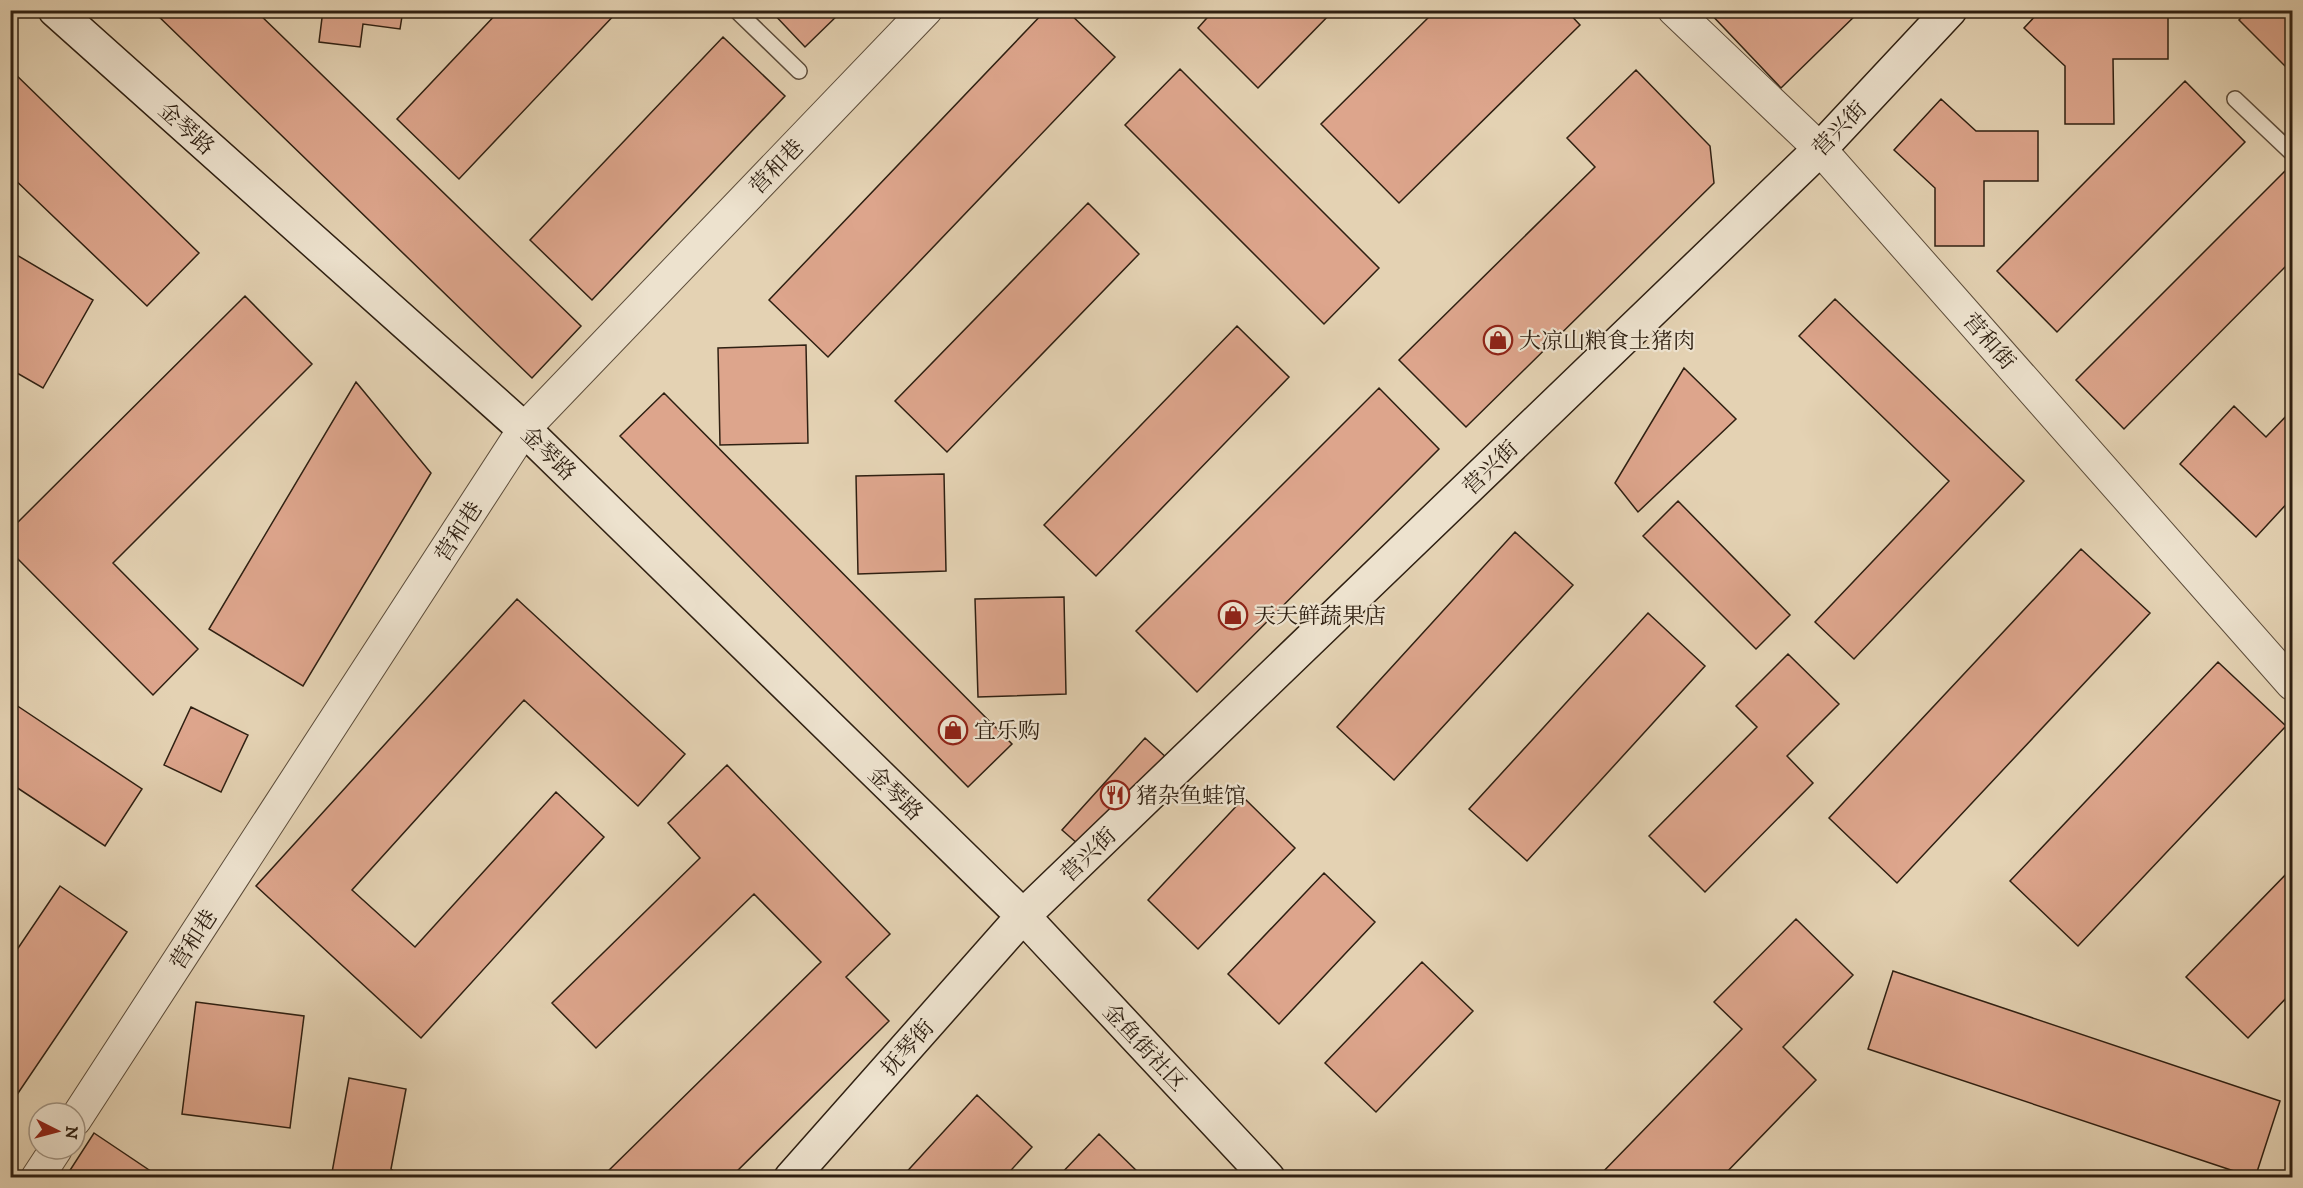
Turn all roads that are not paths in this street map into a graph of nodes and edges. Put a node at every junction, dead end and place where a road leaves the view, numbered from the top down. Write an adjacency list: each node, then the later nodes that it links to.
1 (56, 10): 10 (street, 金琴路)
2 (736, 10): 6 (lane)
3 (926, 10): 10 (street, 营和巷)
4 (1674, 10): 8 (street, 营和街)
5 (1950, 10): 8 (street, 营兴街)
6 (799, 71)
7 (2235, 99): 9 (lane)
8 (1820, 149): 11 (street, 营和街); 12 (street, 营兴街)
9 (2292, 153)
10 (524, 429): 12 (street, 金琴路); 13 (street, 营和巷)
11 (2292, 684)
12 (1023, 916): 16 (street, 抚琴街); 17 (street, 金鱼街社区)
13 (87, 1102)
14 (49, 1161): 15 (street)
15 (38, 1178)
16 (791, 1178)
17 (1268, 1178)

